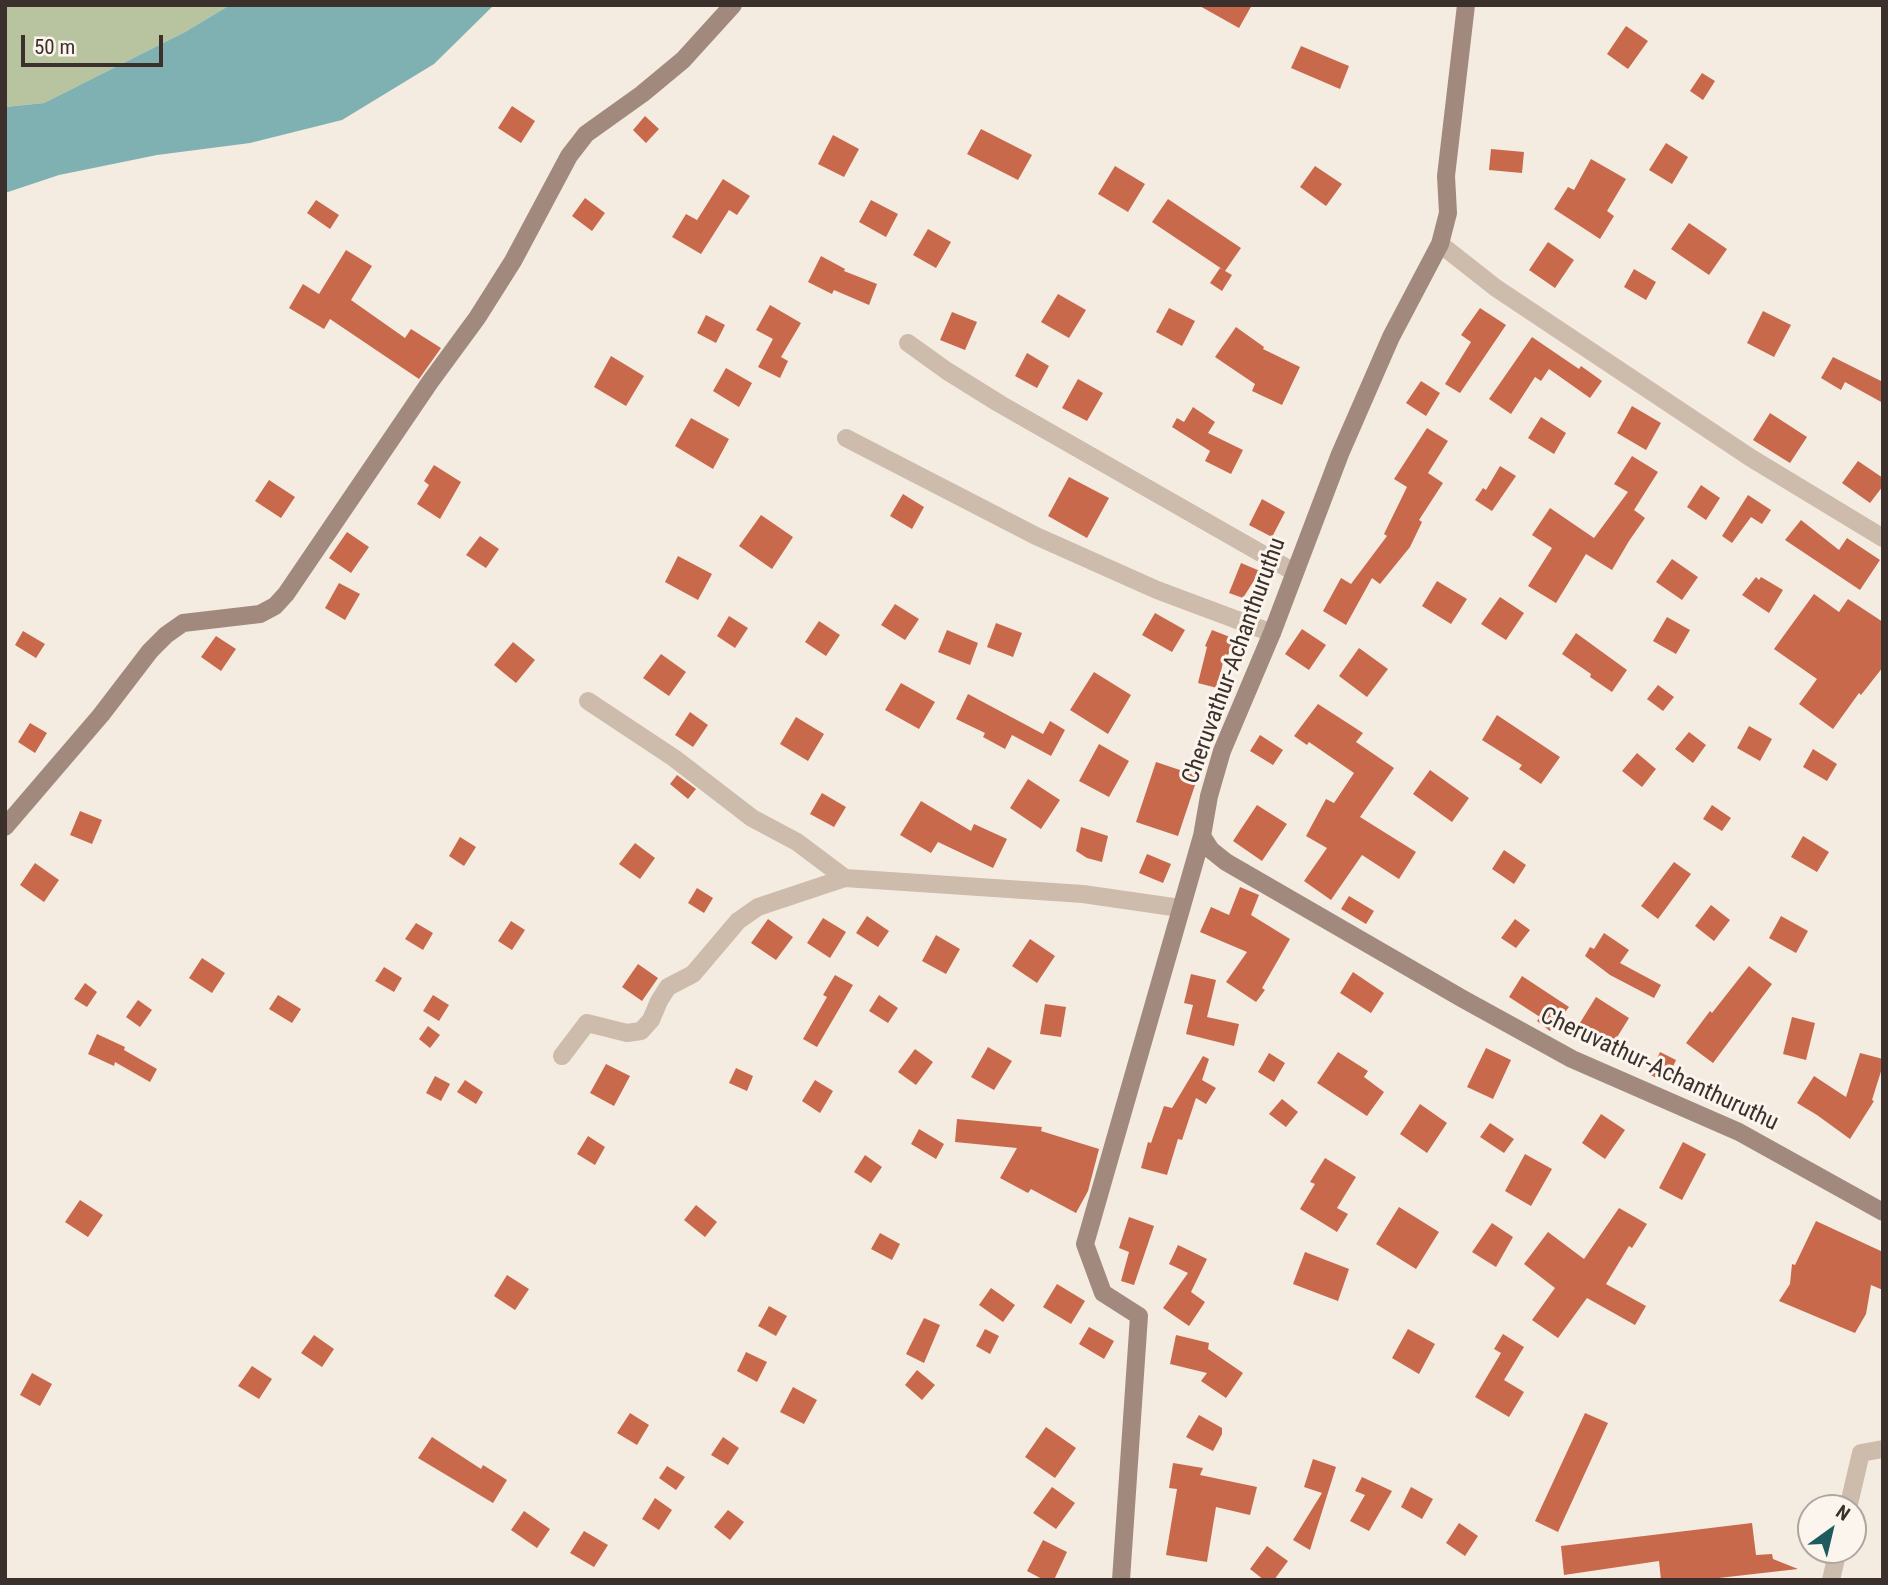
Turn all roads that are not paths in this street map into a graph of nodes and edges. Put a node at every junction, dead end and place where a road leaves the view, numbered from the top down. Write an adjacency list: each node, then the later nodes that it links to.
1 (733, 5): 10 (main road)
2 (1466, 5): 3 (main road, Cheruvathur-Achanthuruthu)
3 (1440, 244): 6 (street); 7 (main road, Cheruvathur-Achanthuruthu)
4 (908, 343): 7 (street)
5 (846, 438): 8 (street)
6 (1883, 538)
7 (1294, 572): 8 (main road, Cheruvathur-Achanthuruthu)
8 (1272, 633): 11 (main road, Cheruvathur-Achanthuruthu)
9 (588, 701): 12 (street)
10 (5, 827)
11 (1202, 836): 13 (main road); 15 (main road, Cheruvathur-Achanthuruthu)
12 (845, 878): 13 (street); 14 (street)
13 (1180, 908): 18 (main road)
14 (562, 1056)
15 (1883, 1212)
16 (1883, 1449): 17 (street)
17 (1851, 1494)
18 (1121, 1580)

